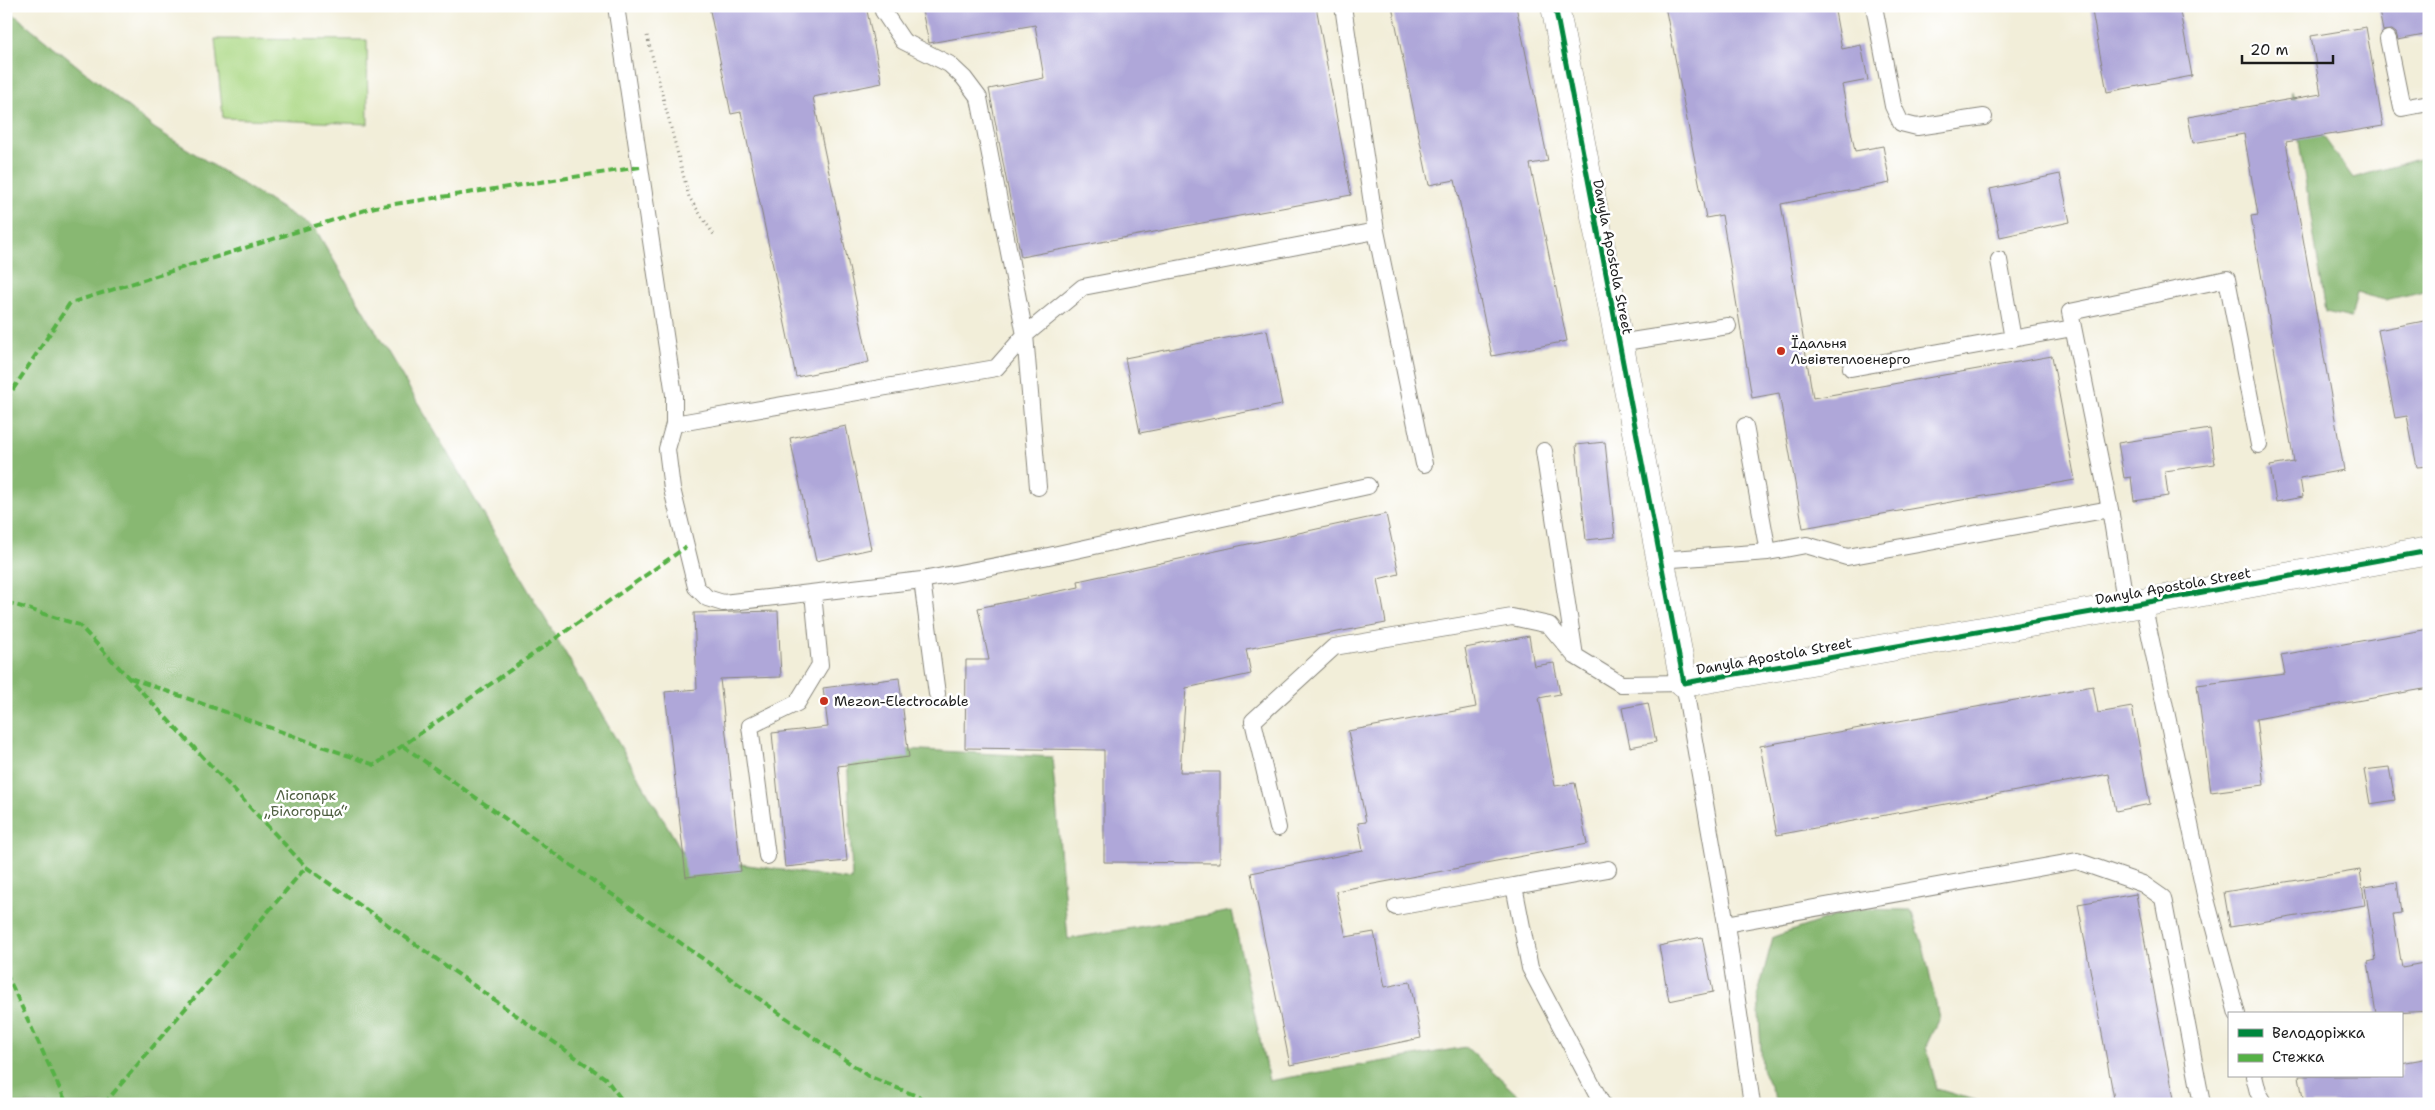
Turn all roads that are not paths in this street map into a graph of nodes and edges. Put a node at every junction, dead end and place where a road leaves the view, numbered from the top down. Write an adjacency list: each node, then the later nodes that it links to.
1 (616, 6): 17 (lane)
2 (882, 6): 13 (lane)
3 (1343, 6): 9 (lane)
4 (1555, 6): 15 (street, Danyla Apostola Street)
5 (1874, 6): 8 (lane)
6 (2388, 39): 7 (lane)
7 (2429, 103)
8 (1984, 117)
9 (1376, 231): 13 (lane); 21 (lane)
10 (1999, 260): 14 (lane)
11 (1728, 326): 15 (lane)
12 (2073, 328): 14 (lane); 19 (lane); 24 (lane)
13 (1025, 335): 17 (lane); 23 (lane)
14 (2013, 339): 16 (lane)
15 (1618, 344): 27 (street, Danyla Apostola Street)
16 (1851, 368)
17 (674, 424): 29 (lane)
18 (1745, 426): 26 (lane)
19 (2259, 446)
20 (1544, 451): 31 (lane)
21 (1424, 464)
22 (1368, 486): 28 (lane)
23 (1038, 487)
24 (2110, 509): 26 (lane); 30 (lane)
25 (2429, 551): 30 (street, Danyla Apostola Street)
26 (1768, 552): 27 (lane)
27 (1659, 560): 32 (street, Danyla Apostola Street)
28 (922, 580): 29 (lane); 33 (lane)
29 (813, 592): 35 (lane)
30 (2134, 605): 32 (street, Danyla Apostola Street); 40 (lane)
31 (1575, 656): 32 (lane); 34 (lane)
32 (1684, 683): 39 (lane)
33 (937, 694)
34 (1278, 828)
35 (767, 856)
36 (1608, 870): 37 (lane)
37 (1514, 886): 38 (lane); 42 (lane)
38 (1396, 907)
39 (1726, 924): 43 (lane); 44 (lane)
40 (2236, 1012)
41 (2254, 1078): 45 (lane)
42 (1602, 1104)
43 (1752, 1104)
44 (2202, 1104)
45 (2265, 1104)

